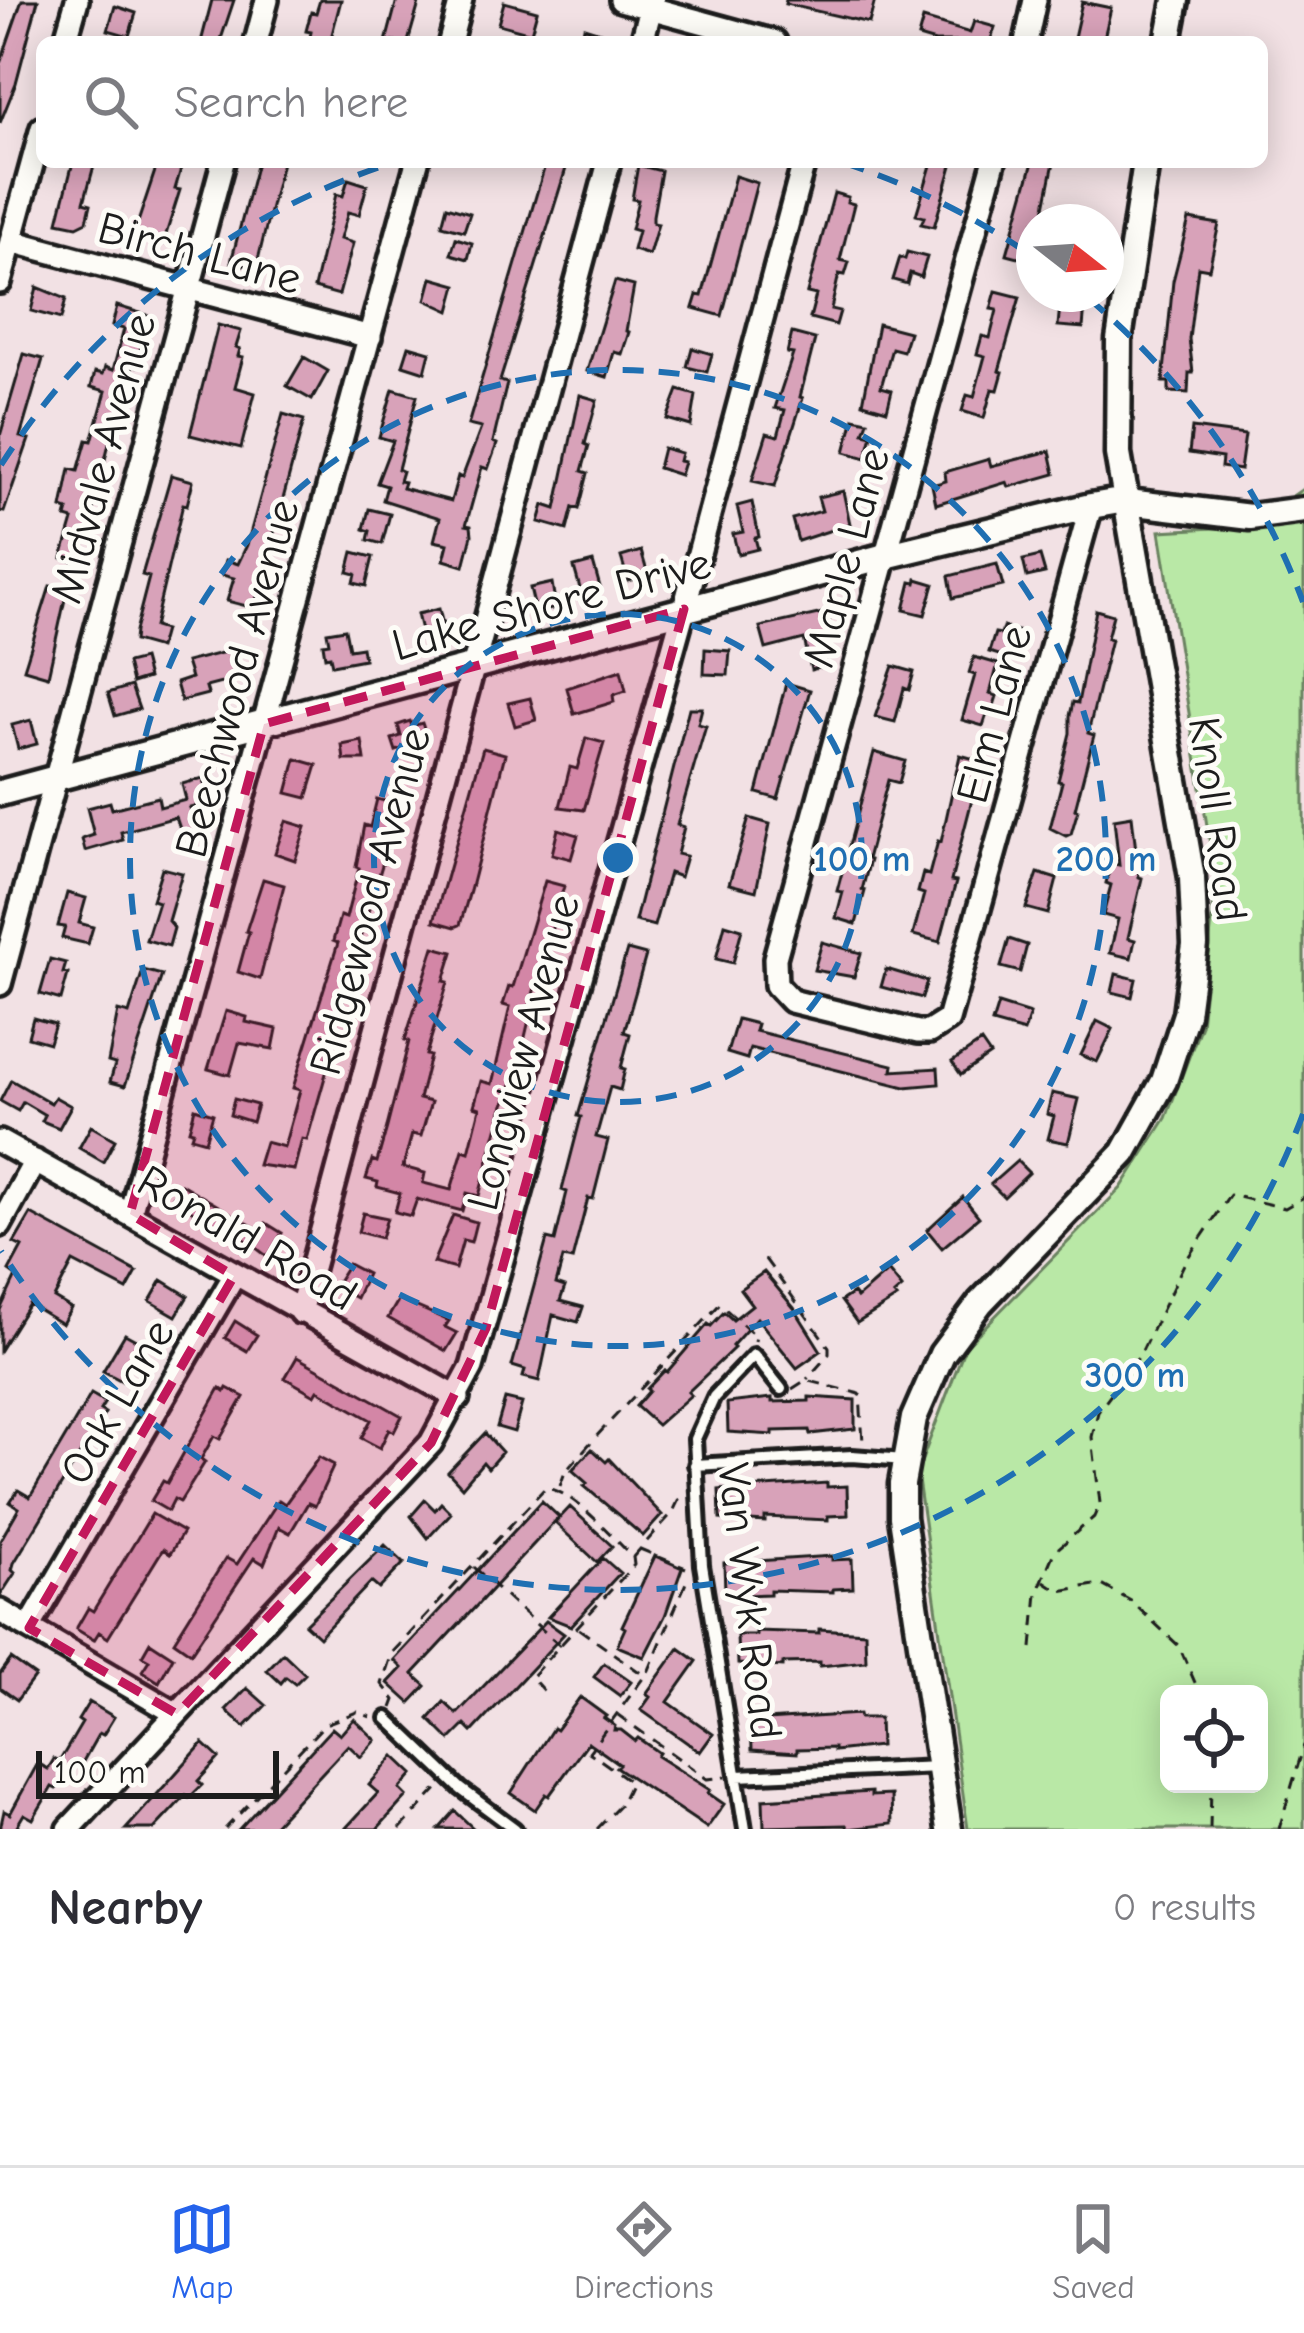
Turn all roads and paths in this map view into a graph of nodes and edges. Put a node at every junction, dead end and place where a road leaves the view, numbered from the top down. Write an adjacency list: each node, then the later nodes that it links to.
1 (77, 0): 8 (street)
2 (267, 0): 9 (street)
3 (461, 0): 10 (street)
4 (621, 0): 7 (street)
5 (1035, 0): 13 (street)
6 (1176, 0): 14 (street)
7 (652, 4): 11 (street); 12 (street)
8 (67, 36)
9 (258, 36)
10 (452, 36)
11 (644, 36)
12 (756, 36)
13 (1027, 36)
14 (1169, 36)
15 (36, 150): 22 (street)
16 (221, 168): 24 (street, Midvale Avenue)
17 (415, 168): 25 (street, Beechwood Avenue)
18 (607, 168): 31 (street, Ridgewood Avenue)
19 (802, 168): 30 (street, Longview Avenue)
20 (992, 168): 29 (street, Maple Lane)
21 (1145, 168): 26 (street, Knoll Road)
22 (11, 242): 23 (street); 24 (street, Birch Lane)
23 (0, 282)
24 (188, 290): 25 (street, Birch Lane); 33 (street, Midvale Avenue)
25 (370, 338): 32 (street, Beechwood Avenue)
26 (1126, 502): 27 (street, Lake Shore Drive); 28 (street, Lake Shore Drive); 50 (street, Knoll Road)
27 (1091, 506): 29 (street, Lake Shore Drive); 35 (street, Elm Lane)
28 (1304, 510)
29 (885, 556): 30 (street, Lake Shore Drive); 35 (street, Maple Lane)
30 (684, 609): 31 (street, Lake Shore Drive); 48 (street, Longview Avenue)
31 (472, 668): 32 (street, Lake Shore Drive); 44 (street, Ridgewood Avenue)
32 (264, 724): 33 (street, Lake Shore Drive); 40 (street, Beechwood Avenue)
33 (56, 778): 34 (street, Lake Shore Drive); 36 (street, Midvale Avenue)
34 (0, 793)
35 (773, 972)
36 (0, 984)
37 (0, 1142): 38 (street, Ronald Road)
38 (35, 1162): 40 (street, Ronald Road); 41 (street)
39 (1304, 1197): 57 (path)
40 (130, 1214): 43 (street, Ronald Road)
41 (0, 1226)
42 (765, 1259): 46 (path)
43 (234, 1276): 44 (street, Ronald Road); 59 (street, Oak Lane)
44 (300, 1312): 48 (street, Ronald Road)
45 (754, 1354): 47 (lane); 51 (lane, Van Wyk Road); 52 (path)
46 (806, 1380): 47 (path); 49 (path)
47 (781, 1390)
48 (458, 1398): 66 (street, Longview Avenue)
49 (863, 1457): 50 (lane); 51 (lane)
50 (905, 1460): 70 (street, Knoll Road)
51 (694, 1465): 71 (lane, Van Wyk Road)
52 (558, 1489): 55 (path); 56 (path)
53 (682, 1493): 54 (path)
54 (640, 1549): 55 (path); 63 (path)
55 (634, 1557): 60 (path)
56 (473, 1566): 61 (path); 68 (path)
57 (1042, 1580): 62 (path); 64 (path)
58 (0, 1611): 59 (street)
59 (29, 1628): 66 (street)
60 (578, 1628): 61 (path); 63 (path)
61 (560, 1646): 65 (path)
62 (1033, 1648)
63 (645, 1676): 67 (path)
64 (1196, 1685)
65 (547, 1695)
66 (177, 1714): 75 (street, Longview Avenue)
67 (617, 1714): 71 (path); 78 (path)
68 (387, 1718): 72 (lane); 74 (path)
69 (1304, 1745): 82 (path)
70 (939, 1767): 71 (lane, Van Wyk Road); 80 (street, Knoll Road)
71 (737, 1776): 79 (lane, Van Wyk Road)
72 (449, 1777): 76 (path); 77 (lane)
73 (1210, 1793): 81 (path)
74 (229, 1828)
75 (69, 1829)
76 (400, 1829)
77 (515, 1829)
78 (597, 1829)
79 (745, 1829)
80 (949, 1829)
81 (1210, 1829)
82 (1279, 1829)

